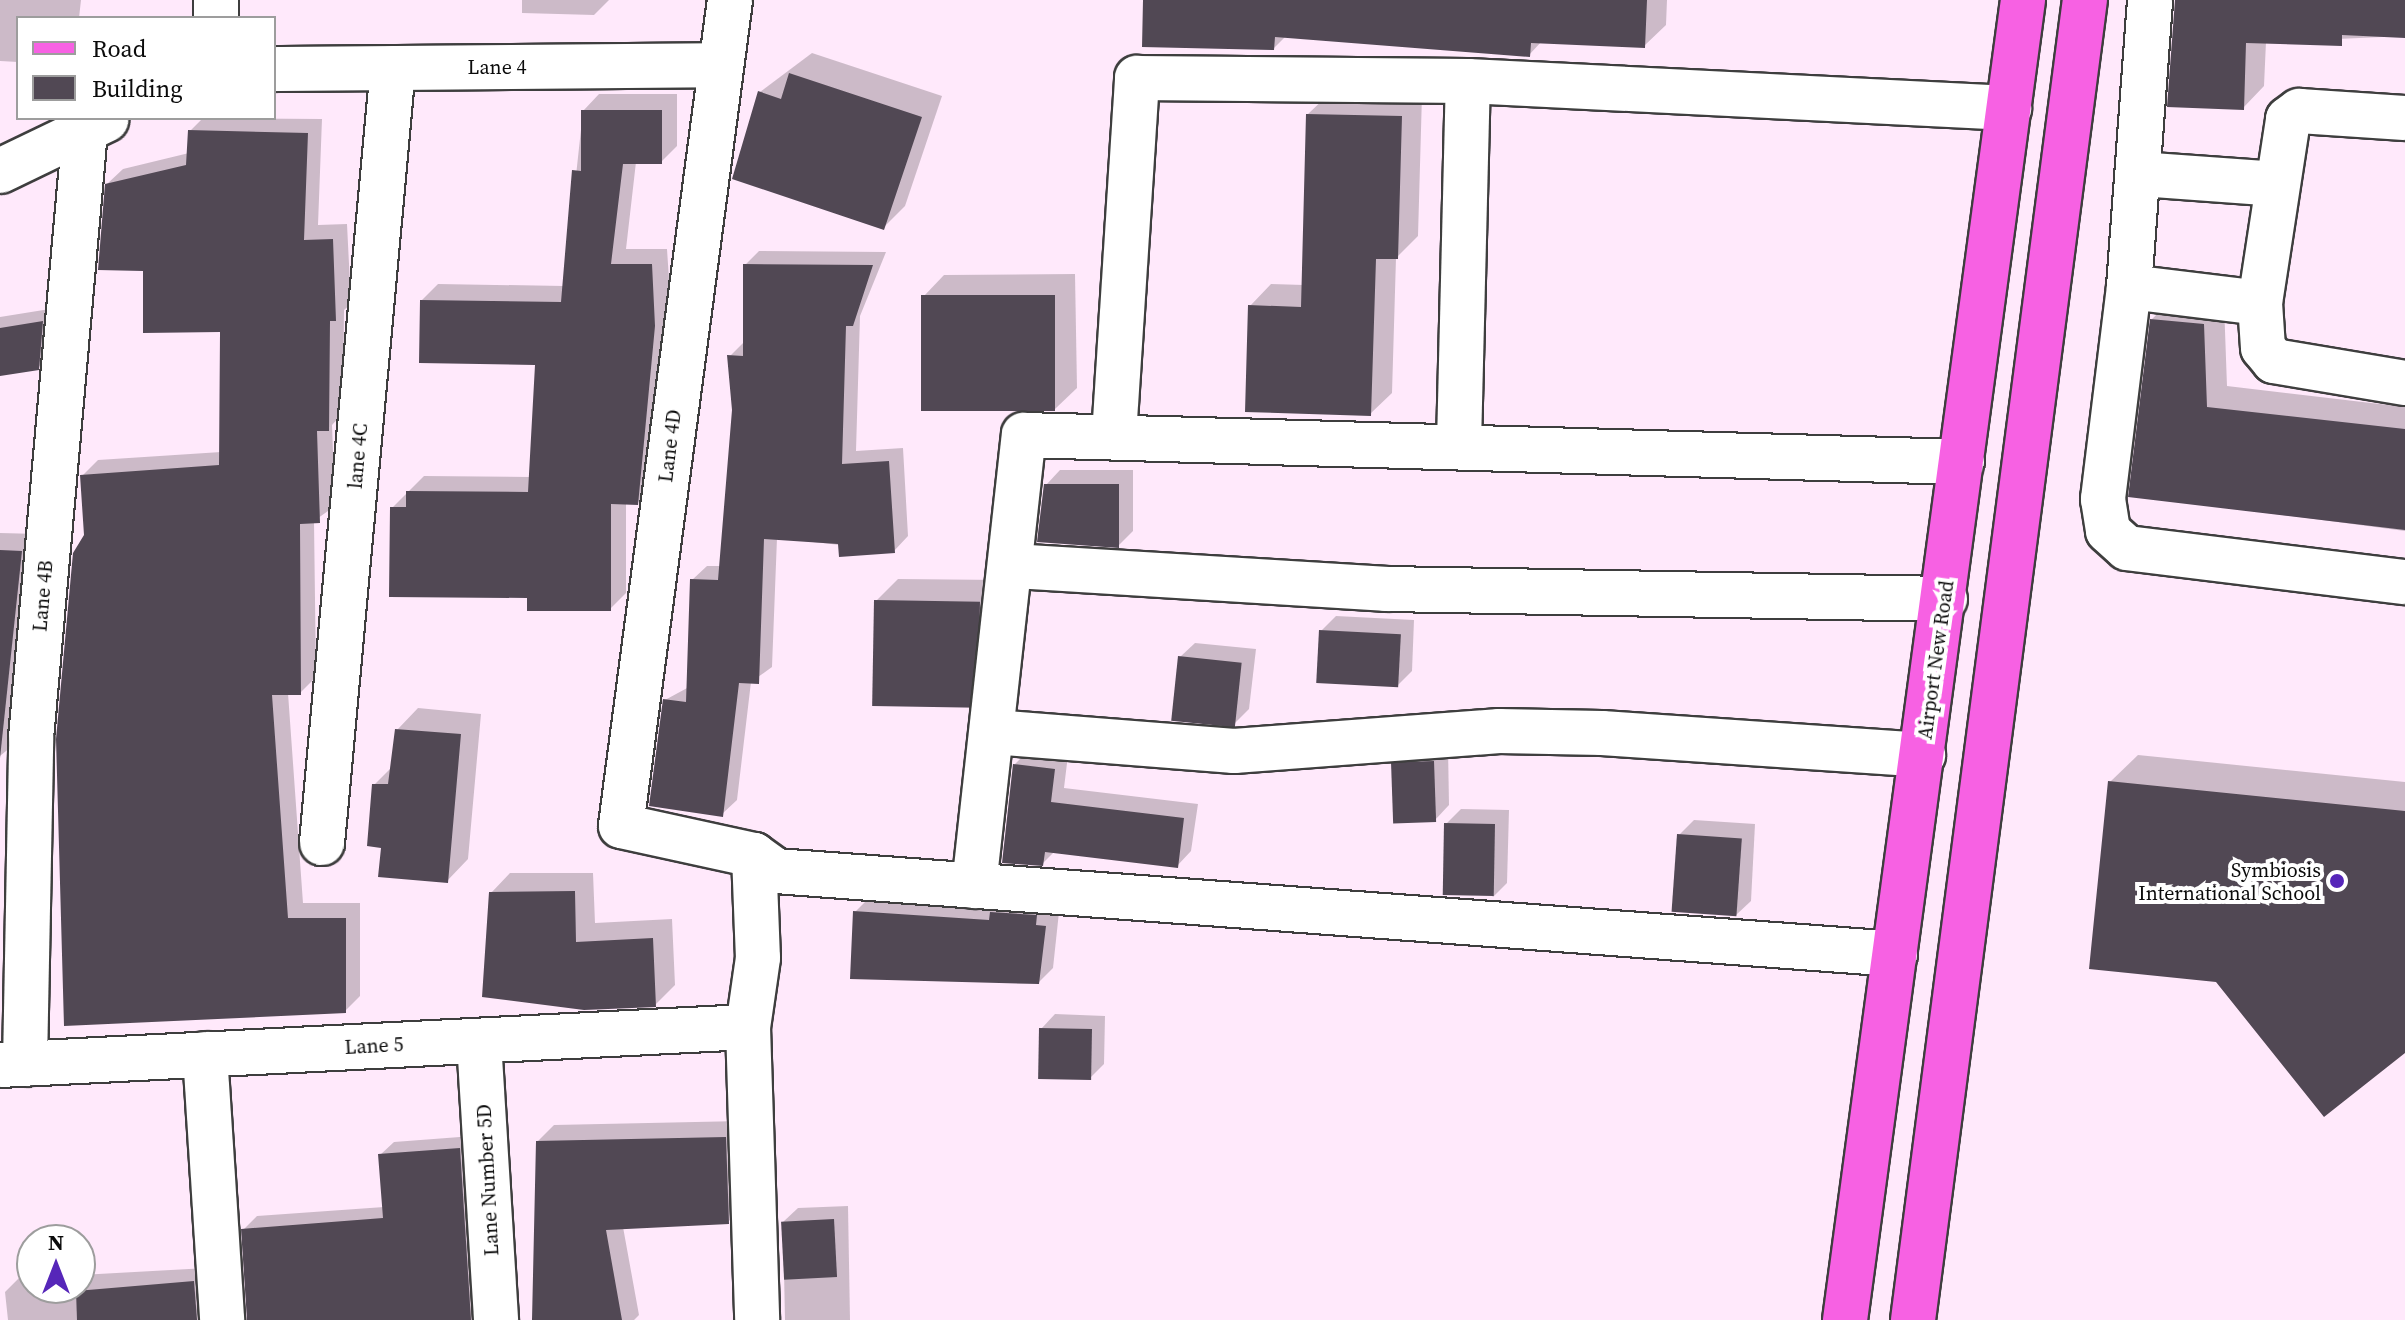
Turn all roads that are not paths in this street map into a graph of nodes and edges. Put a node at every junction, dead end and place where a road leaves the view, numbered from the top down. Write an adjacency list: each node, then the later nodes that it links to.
1 (730, 0): 5 (street)
2 (2023, 0): 9 (main road, Airport New Road)
3 (2085, 0): 38 (main road)
4 (2150, 0): 13 (street)
5 (720, 65): 6 (street, Lane 4); 27 (street, Lane 4D)
6 (393, 68): 7 (street, Lane 4); 26 (street, lane 4C)
7 (276, 69)
8 (1468, 81): 9 (street); 18 (street); 19 (street)
9 (2009, 108): 20 (main road, Airport New Road)
10 (2405, 118): 14 (street)
11 (98, 124): 12 (street); 33 (street, Lane 4B)
12 (0, 171)
13 (2139, 174): 14 (street); 15 (street)
14 (2277, 184): 16 (street)
15 (2129, 287): 16 (street); 22 (street)
16 (2260, 303): 17 (street)
17 (2405, 383)
18 (1114, 436): 19 (street); 21 (street)
19 (1459, 444): 20 (street)
20 (1962, 462): 23 (main road, Airport New Road)
21 (1013, 566): 23 (street); 24 (street)
22 (2405, 582)
23 (1945, 599): 25 (main road, Airport New Road)
24 (993, 732): 25 (street); 28 (street)
25 (1923, 755): 29 (main road, Airport New Road)
26 (322, 843)
27 (754, 855): 28 (street); 30 (street)
28 (974, 886): 29 (street)
29 (1895, 954): 37 (main road, Airport New Road)
30 (748, 1027): 31 (street, Lane 5); 36 (street)
31 (479, 1041): 32 (street, Lane 5); 35 (street, Lane Number 5D)
32 (205, 1054): 33 (street, Lane 5); 34 (street)
33 (12, 1064)
34 (222, 1320)
35 (496, 1320)
36 (757, 1320)
37 (1845, 1320)
38 (1913, 1320)

